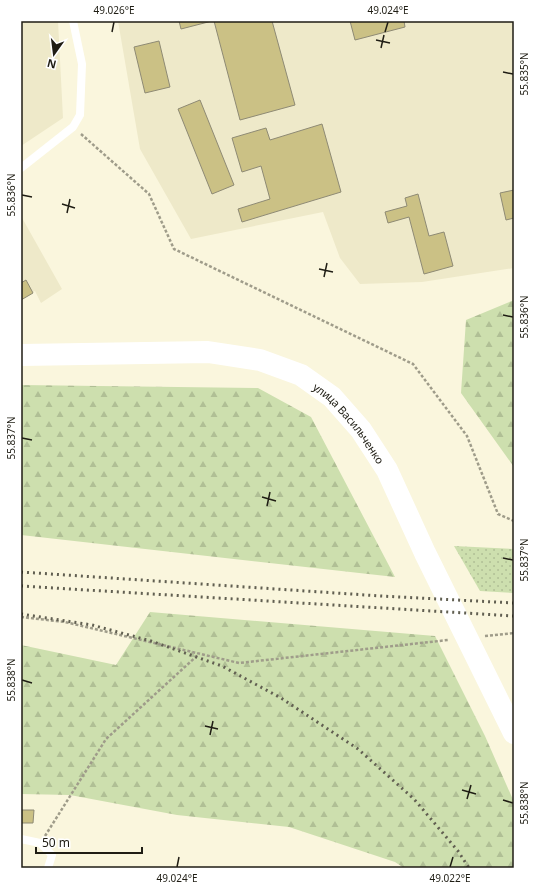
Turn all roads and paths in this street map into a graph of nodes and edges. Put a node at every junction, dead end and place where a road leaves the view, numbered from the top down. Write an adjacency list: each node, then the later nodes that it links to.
1 (73, 21): 2 (lane)
2 (73, 127): 3 (lane); 5 (path)
3 (21, 168)
4 (21, 355): 11 (main road, улица Васильченко)
5 (514, 521)
6 (21, 617): 10 (path)
7 (514, 633): 8 (path)
8 (482, 636)
9 (451, 640): 10 (path)
10 (199, 654): 13 (path)
11 (514, 733)
12 (21, 839): 13 (lane)
13 (40, 843): 14 (lane)
14 (48, 868)

